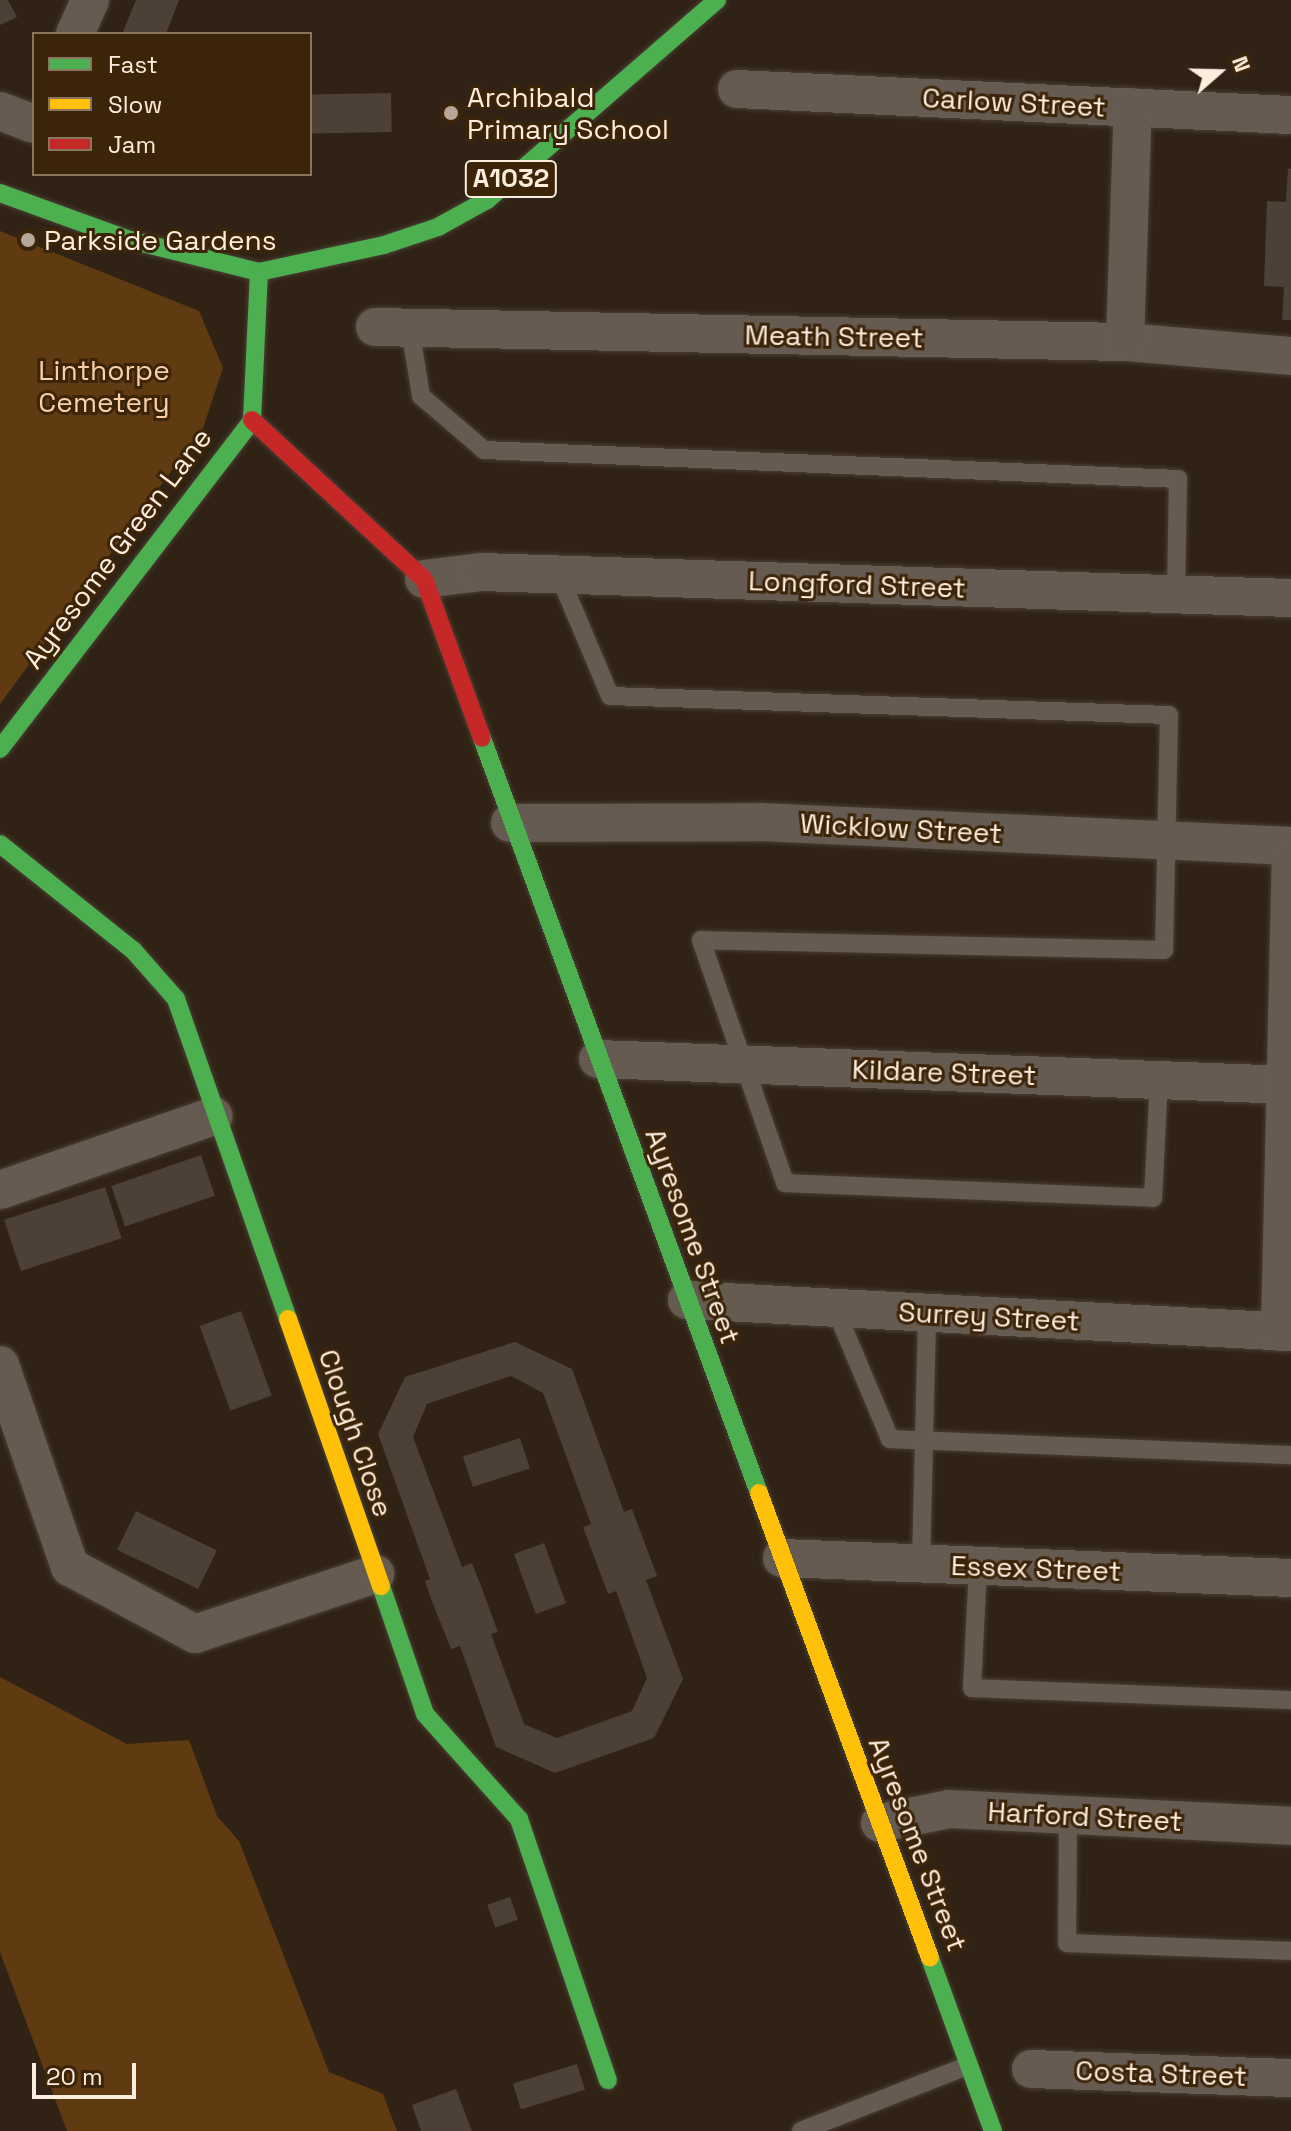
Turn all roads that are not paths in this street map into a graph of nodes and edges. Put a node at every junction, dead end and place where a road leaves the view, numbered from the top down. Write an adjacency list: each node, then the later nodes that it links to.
1 (90, 0): 3 (street)
2 (717, 0): 10 (street, A1032)
3 (76, 32)
4 (737, 89): 5 (street, Carlow Street)
5 (1133, 107): 7 (street, Carlow Street); 12 (street)
6 (0, 111): 8 (street)
7 (1291, 115)
8 (32, 123)
9 (0, 193): 10 (street, A1032)
10 (259, 272): 14 (street)
11 (393, 328): 12 (street, Meath Street); 17 (lane)
12 (1125, 342): 13 (street, Meath Street)
13 (1291, 356)
14 (252, 420): 16 (street, Ayresome Street); 19 (street, Ayresome Green Lane)
15 (559, 575): 16 (street, Longford Street); 17 (street, Longford Street); 21 (lane)
16 (424, 579): 20 (street, Ayresome Street)
17 (1176, 595): 18 (street, Longford Street)
18 (1291, 598)
19 (0, 749)
20 (510, 823): 21 (street, Wicklow Street); 25 (street, Ayresome Street)
21 (1167, 840): 23 (street, Wicklow Street); 26 (lane)
22 (0, 844): 29 (street, Clough Close)
23 (1291, 846)
24 (1291, 860): 28 (street)
25 (598, 1059): 26 (street, Kildare Street); 31 (street, Ayresome Street)
26 (741, 1064): 27 (street, Kildare Street); 27 (lane)
27 (1159, 1080): 28 (street, Kildare Street)
28 (1286, 1085): 34 (street)
29 (214, 1116): 30 (street); 41 (street, Clough Close)
30 (0, 1190)
31 (687, 1300): 32 (street, Surrey Street); 38 (street, Ayresome Street)
32 (835, 1308): 33 (street, Surrey Street); 36 (lane)
33 (927, 1313): 34 (street, Surrey Street); 36 (lane)
34 (1286, 1332)
35 (0, 1365): 41 (street)
36 (924, 1440): 37 (lane); 39 (lane)
37 (1291, 1455)
38 (782, 1558): 39 (street, Essex Street); 45 (street, Ayresome Street)
39 (921, 1564): 40 (street, Essex Street)
40 (978, 1566): 42 (street, Essex Street); 43 (lane)
41 (375, 1574): 51 (street, Clough Close)
42 (1291, 1578)
43 (1291, 1700)
44 (1068, 1815): 45 (street, Harford Street); 46 (street, Harford Street); 47 (lane)
45 (880, 1823): 48 (street, Ayresome Street)
46 (1291, 1826)
47 (1291, 1951)
48 (970, 2064): 52 (lane); 53 (street, Ayresome Street)
49 (1031, 2069): 50 (street, Costa Street)
50 (1291, 2078)
51 (608, 2080)
52 (801, 2131)
53 (993, 2131)

